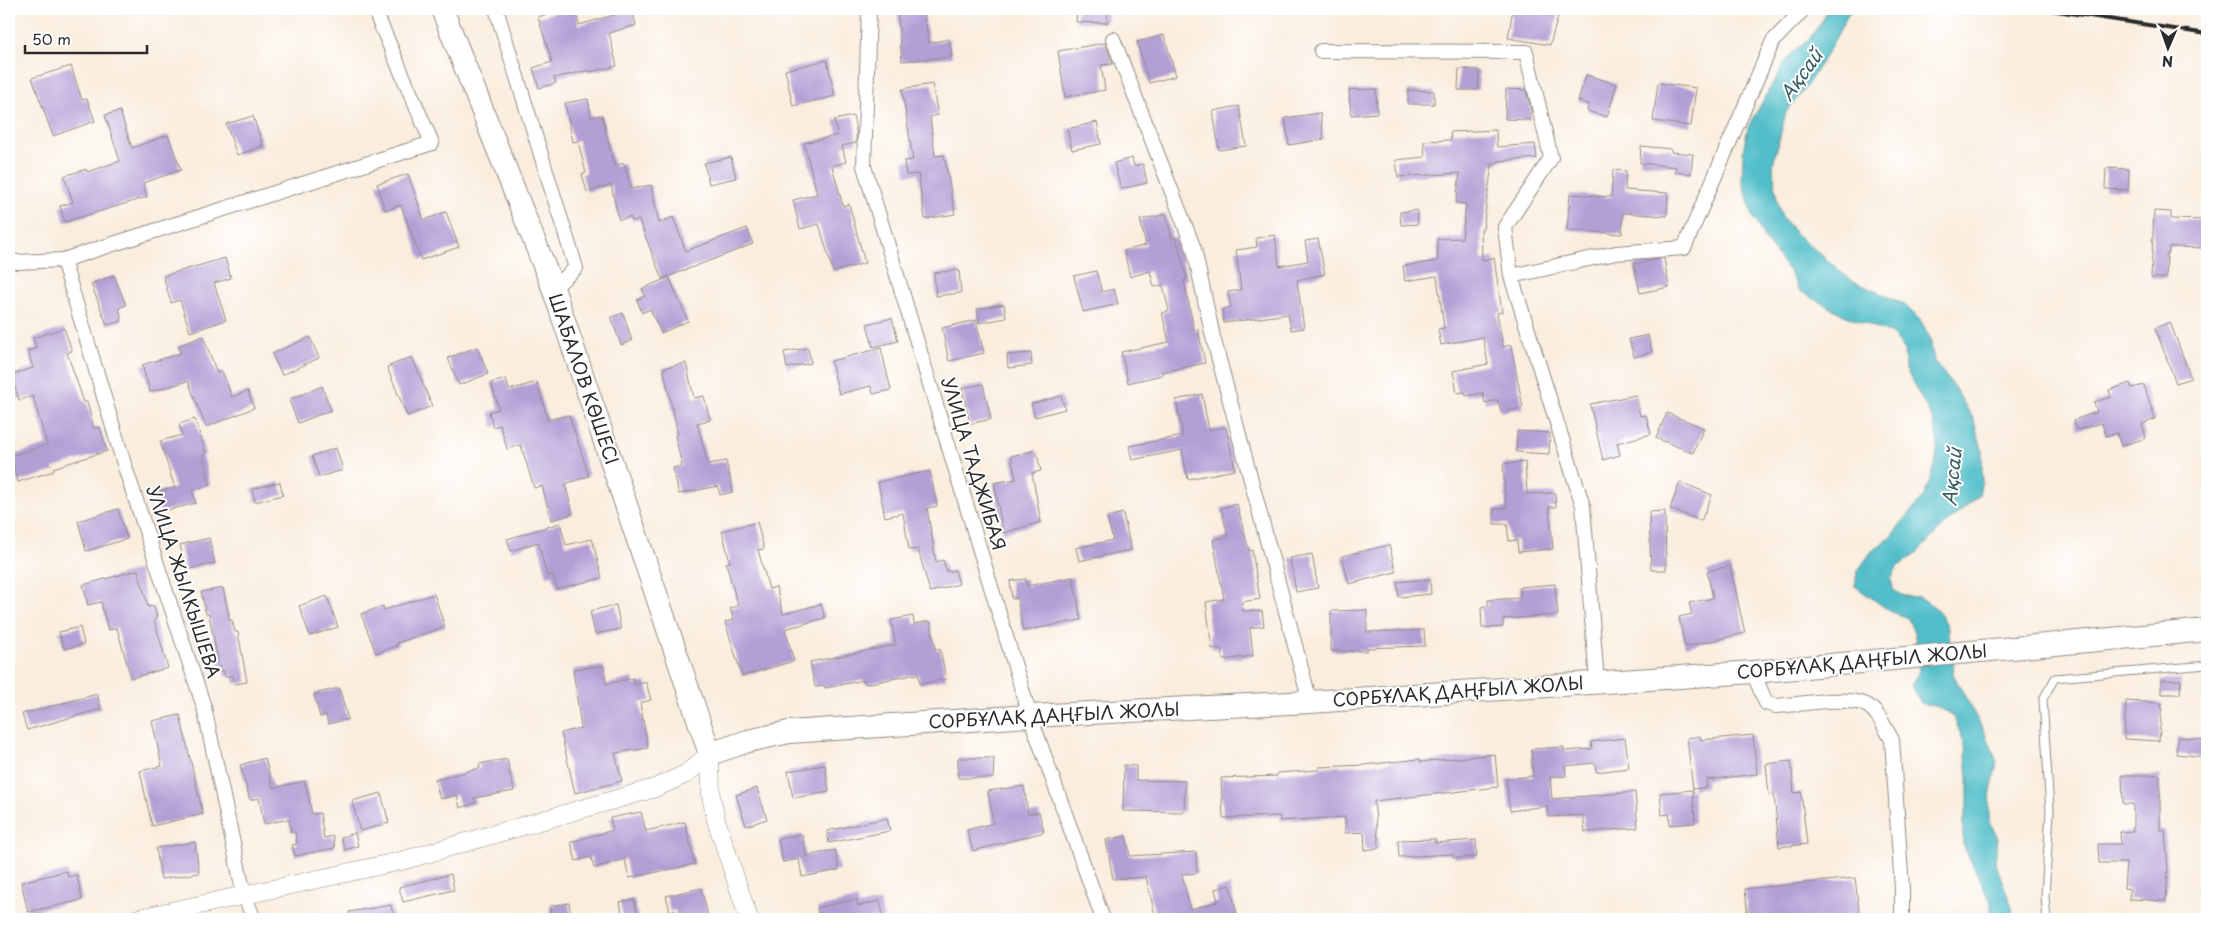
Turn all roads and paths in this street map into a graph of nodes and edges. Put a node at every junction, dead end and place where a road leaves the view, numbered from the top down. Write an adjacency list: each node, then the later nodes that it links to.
1 (374, 9): 9 (street)
2 (442, 9): 11 (main road, ШАБАЛОВ КӨШЕСІ)
3 (496, 9): 11 (street)
4 (869, 9): 17 (street, УЛИЦА ТАДЖИБАЯ)
5 (1804, 9): 10 (street)
6 (1113, 39): 16 (street)
7 (1321, 51): 10 (street)
8 (9, 260): 9 (street)
9 (63, 260): 19 (street, УЛИЦА ЖЫЛКЫШЕВА)
10 (1511, 276): 15 (street)
11 (552, 288): 18 (main road, ШАБАЛОВ КӨШЕСІ)
12 (2207, 630): 14 (main road, СОРБҰЛАҚ ДАҢҒЫЛ ЖОЛЫ)
13 (2207, 664): 25 (lane)
14 (1753, 672): 15 (main road, СОРБҰЛАҚ ДАҢҒЫЛ ЖОЛЫ); 24 (street)
15 (1597, 682): 16 (main road, СОРБҰЛАҚ ДАҢҒЫЛ ЖОЛЫ)
16 (1310, 702): 17 (main road, СОРБҰЛАҚ ДАҢҒЫЛ ЖОЛЫ)
17 (1030, 716): 18 (main road, СОРБҰЛАҚ ДАҢҒЫЛ ЖОЛЫ); 23 (street, УЛИЦА ТАДЖИБАЯ)
18 (710, 754): 19 (street); 22 (street)
19 (244, 895): 20 (street); 21 (street, УЛИЦА ЖЫЛКЫШЕВА)
20 (135, 919)
21 (254, 919)
22 (749, 919)
23 (1103, 919)
24 (1902, 919)
25 (2047, 919)

